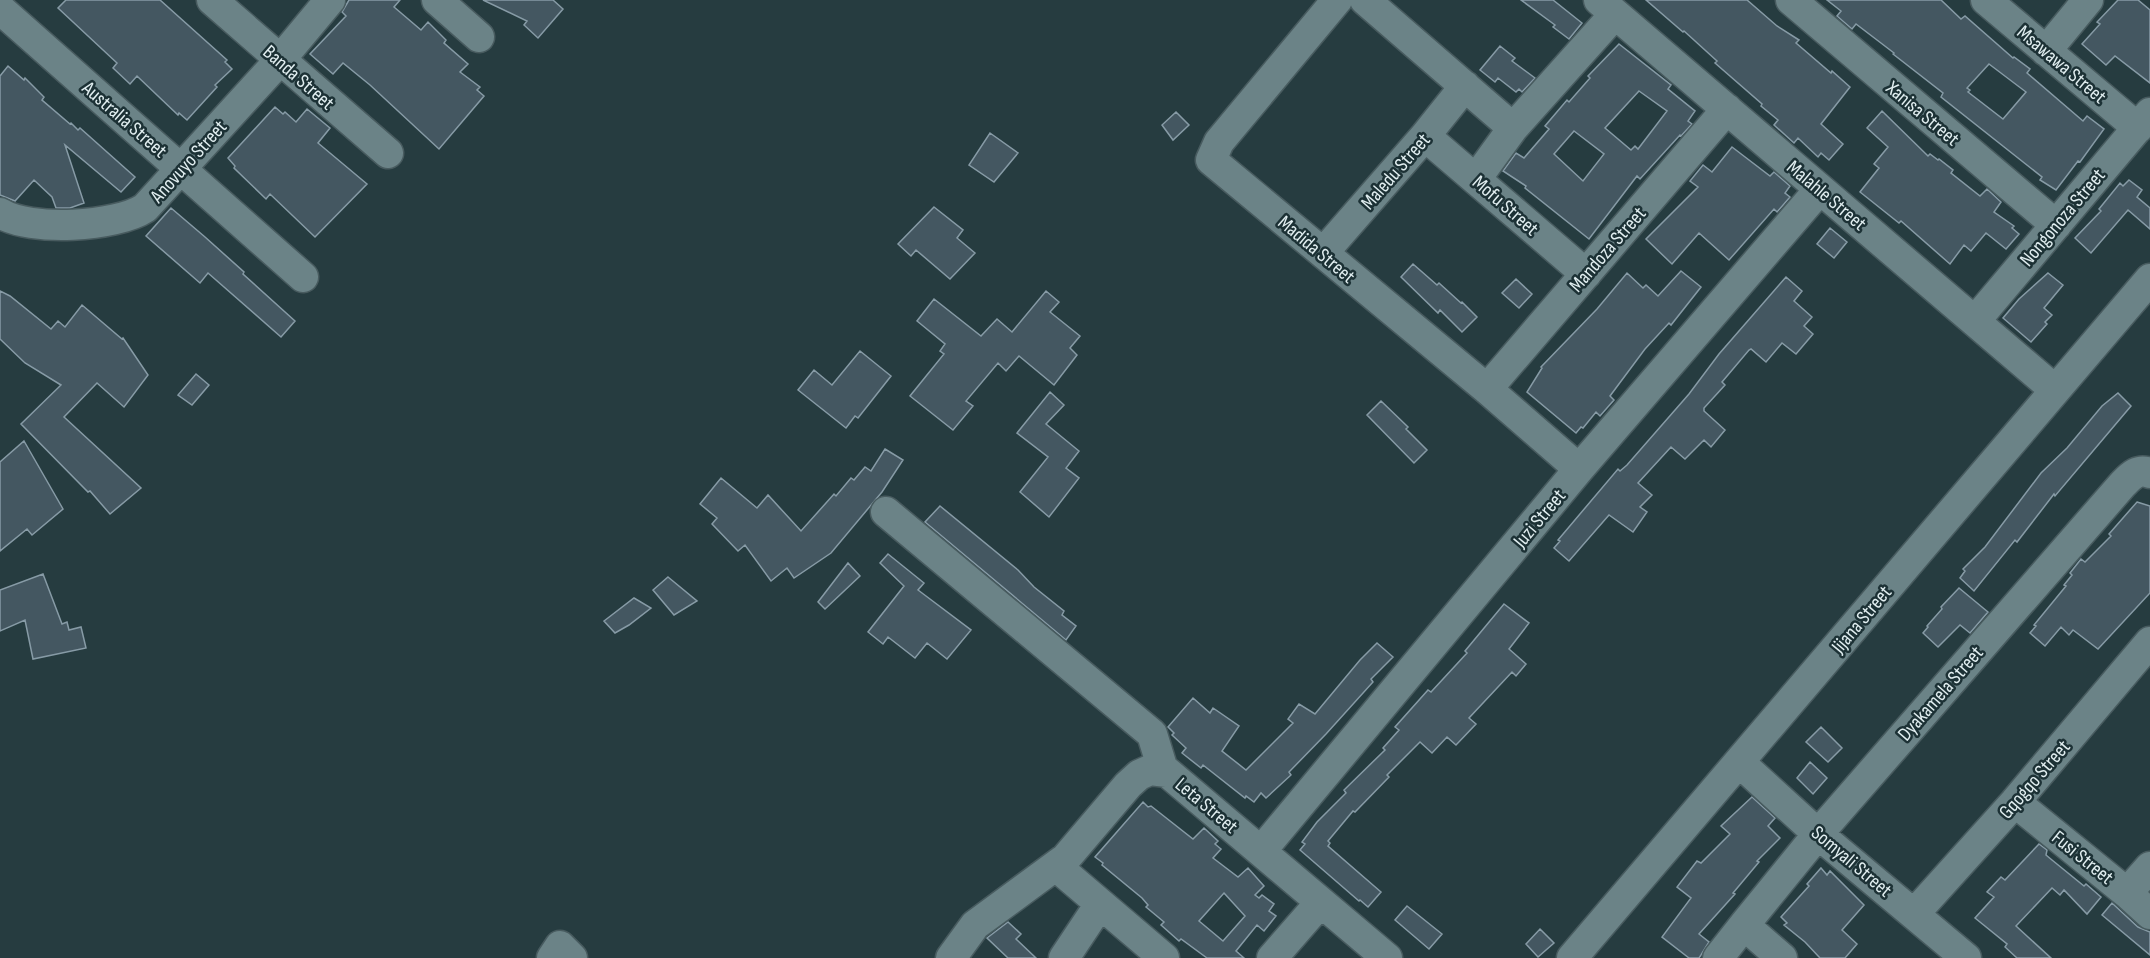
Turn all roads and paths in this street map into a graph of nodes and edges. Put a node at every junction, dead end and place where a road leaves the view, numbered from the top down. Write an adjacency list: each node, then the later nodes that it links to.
1 (212, 0): 13 (street, Banda Street)
2 (330, 0): 13 (street, Anovuyo Street)
3 (437, 0): 11 (street)
4 (1337, 0): 25 (street, Madida Street)
5 (1365, 0): 14 (street)
6 (1791, 0): 24 (street, Xanisa Street)
7 (1986, 0): 12 (street, Msawawa Street)
8 (2088, 0): 12 (street)
9 (1607, 7): 15 (street, Malahle Street); 17 (street)
10 (0, 9): 20 (street, Australia Street)
11 (479, 37)
12 (2046, 51): 16 (street, Msawawa Street)
13 (280, 60): 19 (street, Banda Street); 20 (street, Anovuyo Street)
14 (1465, 86): 17 (street); 18 (street, Maledu Street)
15 (1727, 109): 22 (street, Malahle Street); 26 (street, Mandoza Street)
16 (2144, 120): 24 (street, Nongonoza Street)
17 (1514, 128): 21 (street)
18 (1425, 136): 21 (street, Mofu Street); 25 (street, Maledu Street)
19 (388, 153)
20 (182, 168): 23 (street, Anovuyo Street); 27 (street, Australia Street)
21 (1476, 178): 26 (street, Mofu Street)
22 (1820, 189): 29 (street, Malahle Street); 32 (street, Juzi Street)
23 (0, 213)
24 (2056, 225): 29 (street, Nongonoza Street)
25 (1323, 253): 30 (street, Madida Street)
26 (1587, 273): 30 (street, Mandoza Street)
27 (303, 277)
28 (2150, 279): 31 (street, Jijana Street)
29 (1975, 321): 31 (street, Malahle Street)
30 (1487, 389): 32 (street, Madida Street)
31 (2055, 390): 36 (street, Jijana Street)
32 (1579, 469): 40 (street, Juzi Street)
33 (2147, 472): 39 (street, Dyakamela Street)
34 (886, 512): 37 (street)
35 (2150, 642): 38 (street, Gqogqo Street)
36 (1739, 762): 39 (street, Somyali Street); 56 (street, Jijana Street)
37 (1163, 770): 40 (street, Leta Street); 41 (street, Leta Street)
38 (2015, 802): 43 (street, Fusi Street); 46 (street, Gqogqo Street)
39 (1818, 834): 46 (street, Somyali Street); 48 (street, Dyakamela Street)
40 (1262, 850): 44 (street, Leta Street)
41 (1056, 866): 45 (street); 51 (street, Leta Street)
42 (2150, 867): 43 (street)
43 (2127, 893): 47 (street, Fusi Street)
44 (1320, 903): 54 (street); 55 (street, Leta Street)
45 (1100, 904): 52 (street); 53 (street)
46 (1914, 914): 59 (street, Somyali Street)
47 (2150, 914)
48 (1744, 926): 57 (street, Dyakamela Street); 58 (street)
49 (552, 958): 50 (street)
50 (572, 958)
51 (951, 958)
52 (1064, 958)
53 (1164, 958)
54 (1272, 958)
55 (1387, 958)
56 (1572, 958)
57 (1718, 958)
58 (1782, 958)
59 (1966, 958)

